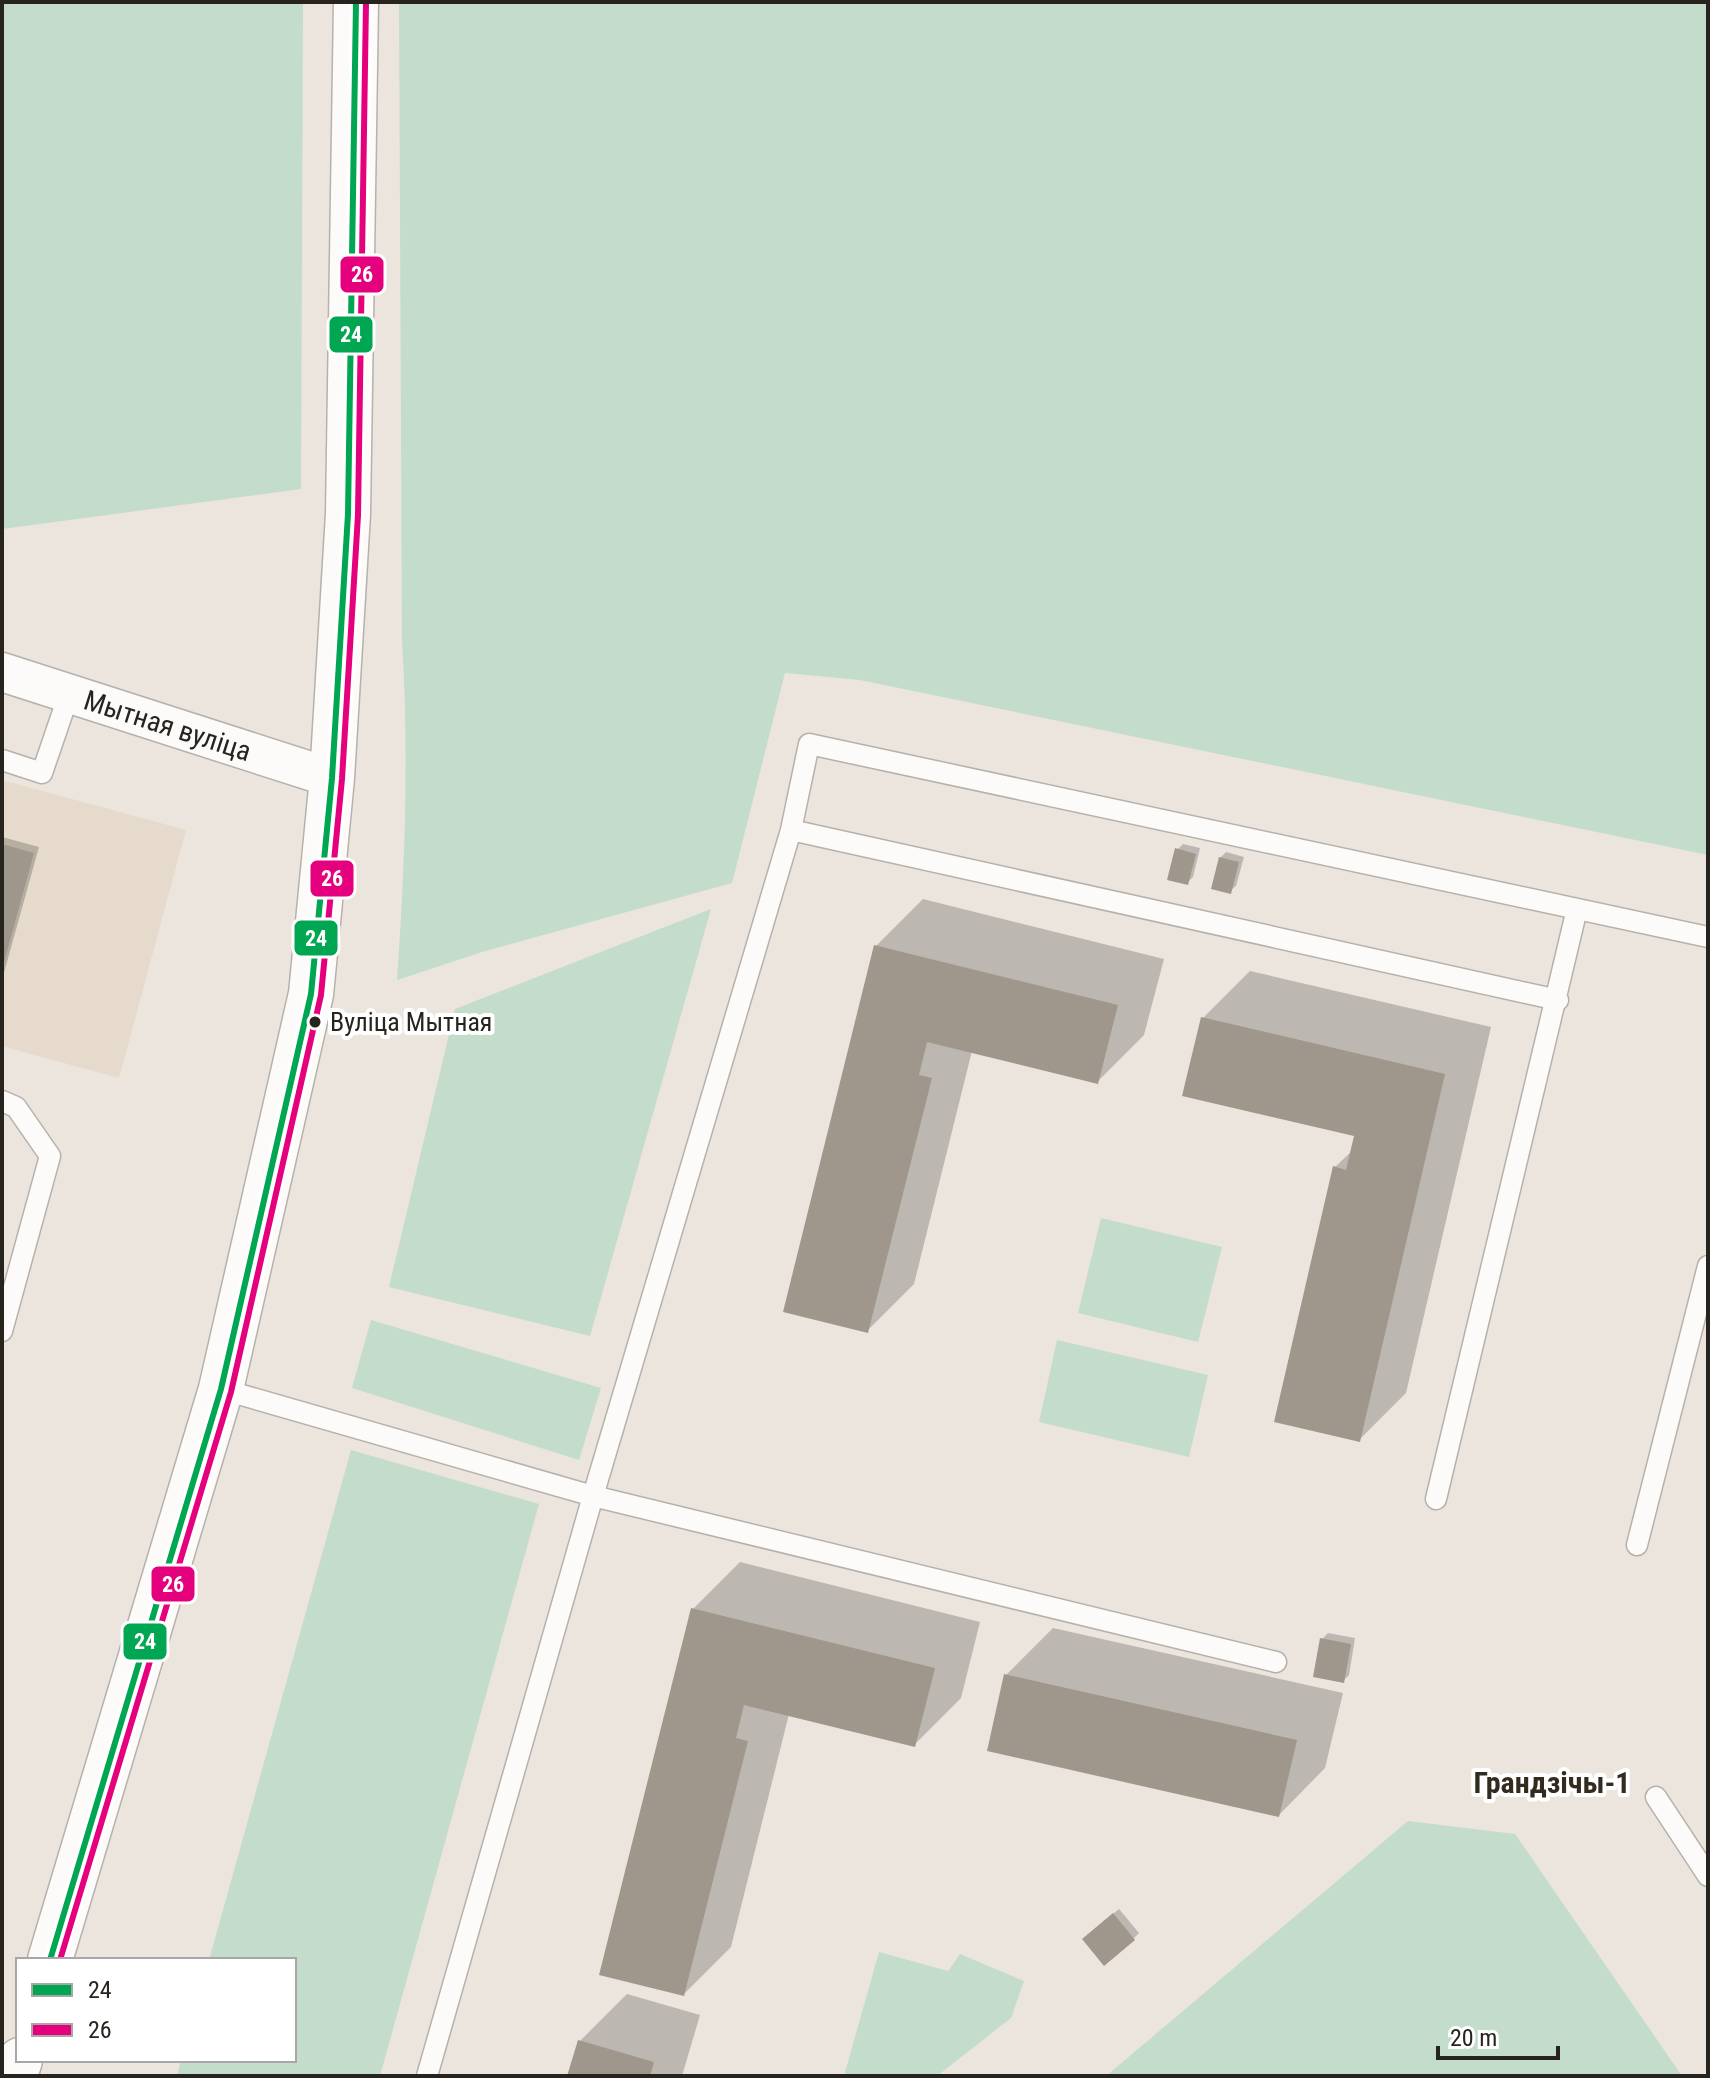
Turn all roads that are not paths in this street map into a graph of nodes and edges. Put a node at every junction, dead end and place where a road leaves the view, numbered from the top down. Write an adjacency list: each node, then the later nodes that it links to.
1 (356, 2): 5 (main road)
2 (2, 672): 3 (street, Мытная вуліца)
3 (69, 694): 4 (lane); 5 (street, Мытная вуліца)
4 (2, 760)
5 (332, 778): 13 (main road)
6 (791, 830): 7 (lane); 9 (lane); 14 (lane)
7 (1577, 909): 8 (lane); 9 (lane)
8 (1708, 937)
9 (1558, 1000): 15 (lane)
10 (2, 1101): 12 (lane)
11 (1708, 1266): 16 (lane)
12 (2, 1331)
13 (221, 1389): 14 (lane); 20 (main road)
14 (593, 1496): 17 (lane); 21 (lane)
15 (1436, 1499)
16 (1637, 1545)
17 (1276, 1662)
18 (1656, 1797): 19 (lane)
19 (1708, 1876)
20 (51, 1958)
21 (427, 2076)

